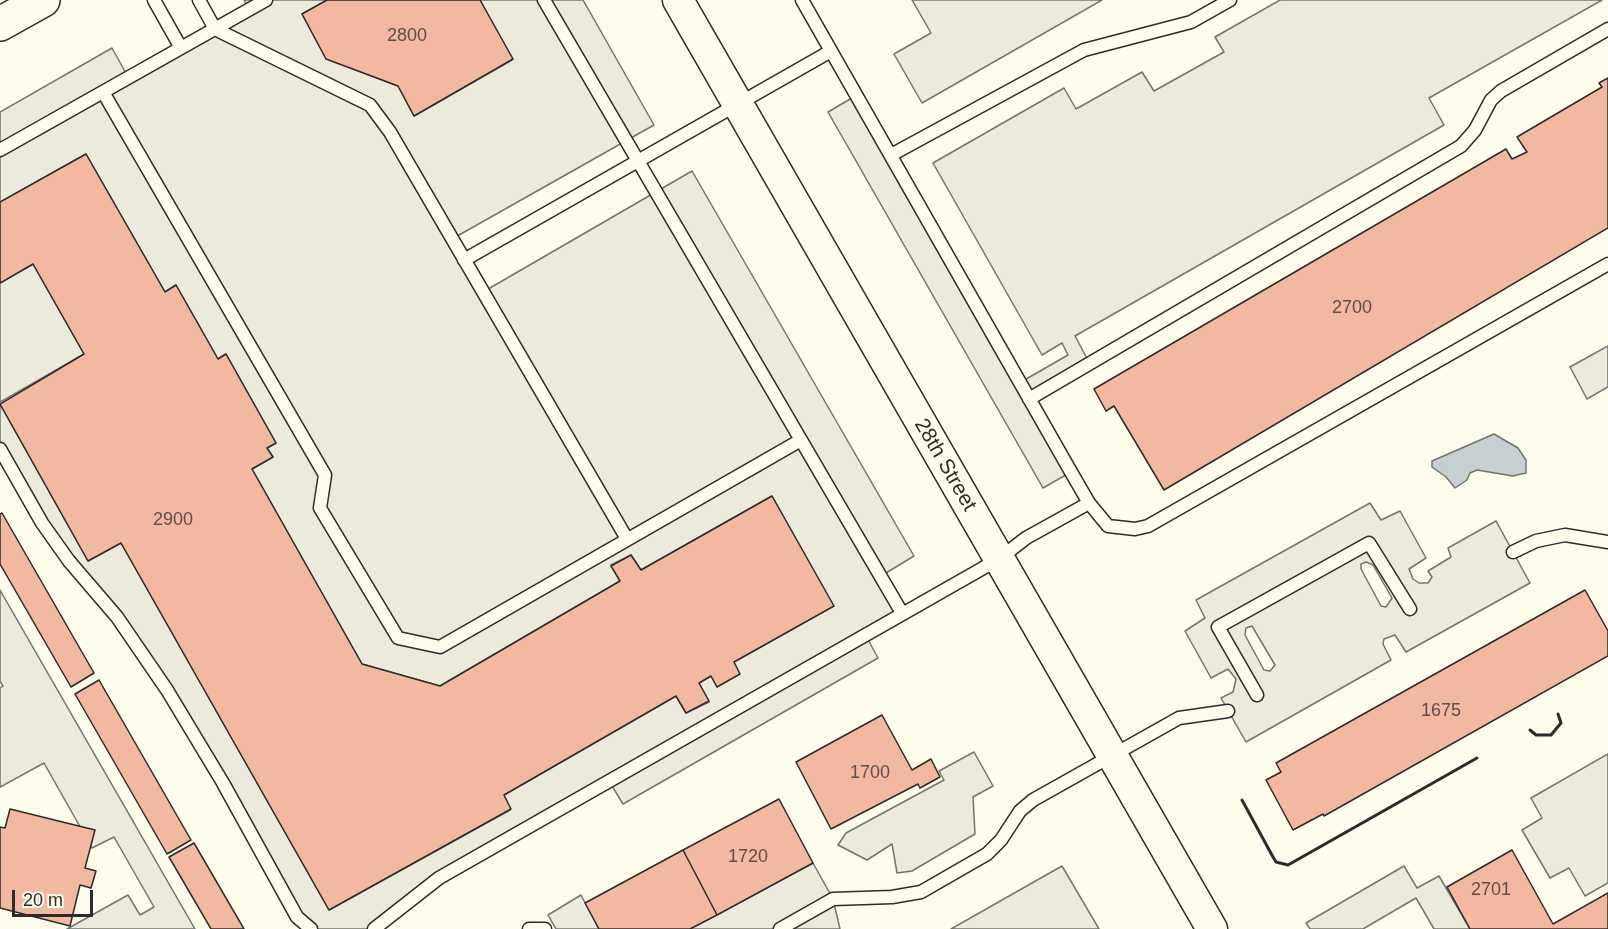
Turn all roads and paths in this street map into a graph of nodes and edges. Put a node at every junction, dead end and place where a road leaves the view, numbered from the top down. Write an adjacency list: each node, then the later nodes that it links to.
1 (43, 0): 9 (main road)
2 (154, 0): 12 (lane)
3 (199, 0): 10 (lane)
4 (266, 0): 10 (lane)
5 (544, 0): 18 (lane)
6 (678, 0): 15 (street, 28th Street)
7 (802, 0): 13 (lane)
8 (1230, 0): 17 (lane)
9 (0, 24)
10 (215, 29): 12 (lane); 19 (lane)
11 (1608, 29): 21 (lane)
12 (181, 48): 14 (lane)
13 (831, 51): 15 (lane); 17 (lane)
14 (103, 92): 16 (lane); 25 (lane)
15 (738, 104): 18 (lane); 28 (street, 28th Street)
16 (0, 150)
17 (891, 155): 21 (lane)
18 (638, 161): 19 (lane); 22 (lane)
19 (464, 260): 25 (lane)
20 (1608, 264): 24 (lane)
21 (1029, 399): 24 (lane)
22 (801, 440): 25 (lane); 30 (lane)
23 (0, 449): 34 (lane)
24 (1089, 502): 28 (lane)
25 (627, 539)
26 (1608, 542): 27 (lane)
27 (1513, 552)
28 (999, 559): 30 (lane); 33 (street, 28th Street)
29 (1410, 609): 31 (lane)
30 (902, 613): 35 (lane)
31 (1257, 695)
32 (1228, 711): 33 (lane)
33 (1113, 756): 38 (lane); 39 (street, 28th Street)
34 (311, 929)
35 (374, 929)
36 (529, 929): 37 (lane)
37 (545, 929)
38 (780, 929)
39 (1212, 929)

